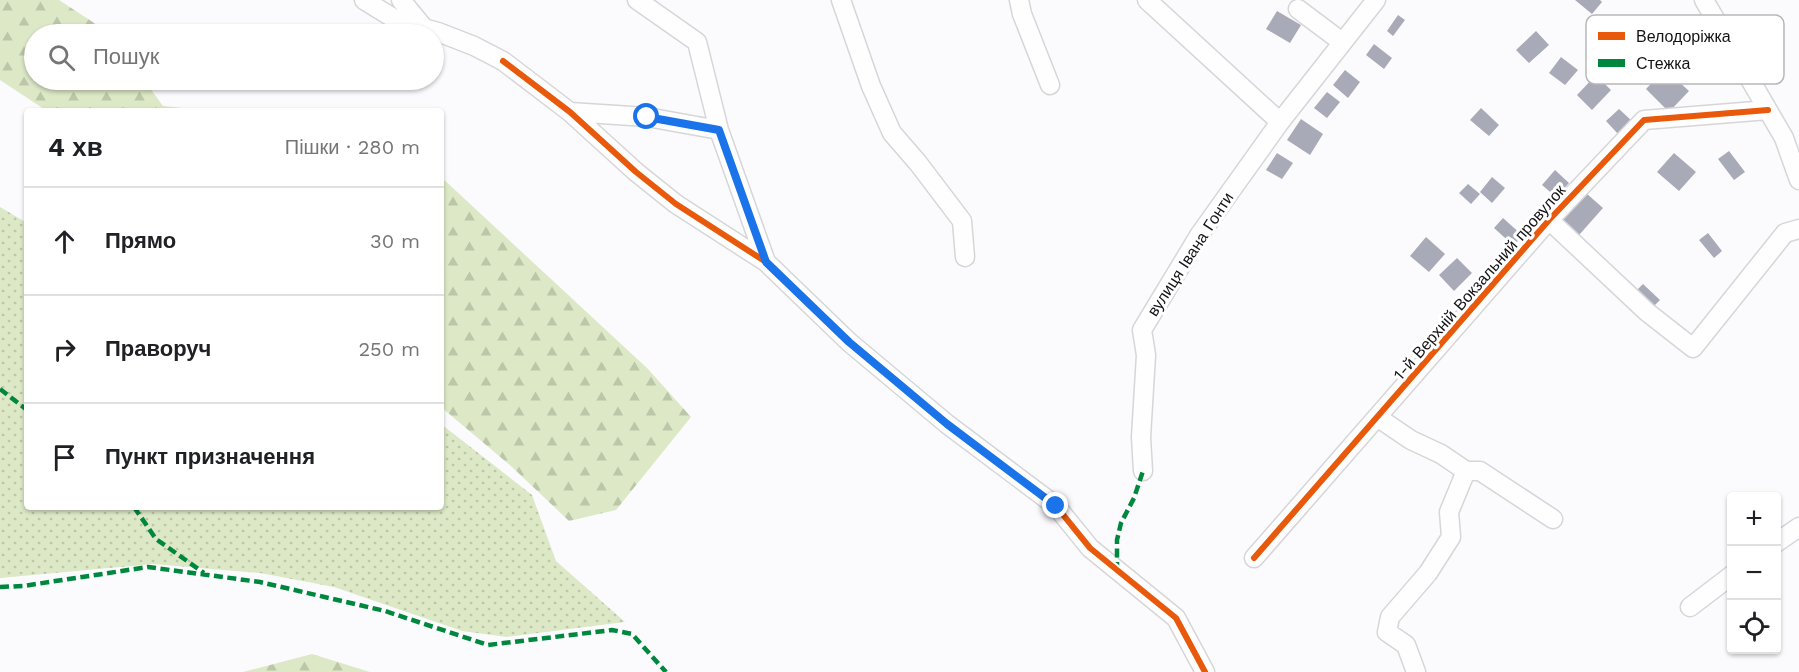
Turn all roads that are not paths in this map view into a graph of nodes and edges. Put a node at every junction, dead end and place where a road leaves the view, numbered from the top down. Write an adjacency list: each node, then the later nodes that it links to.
1 (364, 0): 11 (street)
2 (401, 0): 12 (street)
3 (638, 0): 20 (street)
4 (842, 0): 24 (street)
5 (1019, 0): 16 (street)
6 (1147, 0): 19 (street)
7 (1376, 0): 14 (street, вулиця Івана Гонти)
8 (1704, 0): 10 (street)
9 (1298, 9): 14 (street)
10 (1713, 15)
11 (409, 24)
12 (421, 24)
13 (444, 35): 18 (street)
14 (1342, 42): 19 (street, вулиця Івана Гонти)
15 (1753, 84): 17 (street)
16 (1050, 85)
17 (1768, 110): 21 (street); 22 (street, 1-й Верхній Вокзальний провулок)
18 (570, 112): 20 (street); 25 (street)
19 (1280, 122): 27 (street, вулиця Івана Гонти)
20 (719, 130): 25 (street)
21 (1799, 180)
22 (1549, 220): 23 (street, 1-й Верхній Вокзальний провулок); 26 (street, 1-й Верхній Вокзальний провулок)
23 (1799, 229)
24 (965, 257)
25 (766, 262): 35 (street)
26 (1377, 417): 28 (street); 32 (street, 1-й Верхній Вокзальний провулок)
27 (1143, 471)
28 (1466, 471): 29 (street); 36 (street)
29 (1553, 519)
30 (1799, 527): 31 (street)
31 (1781, 540)
32 (1254, 558)
33 (1727, 578): 34 (street)
34 (1690, 607)
35 (1205, 672)
36 (1416, 672)

